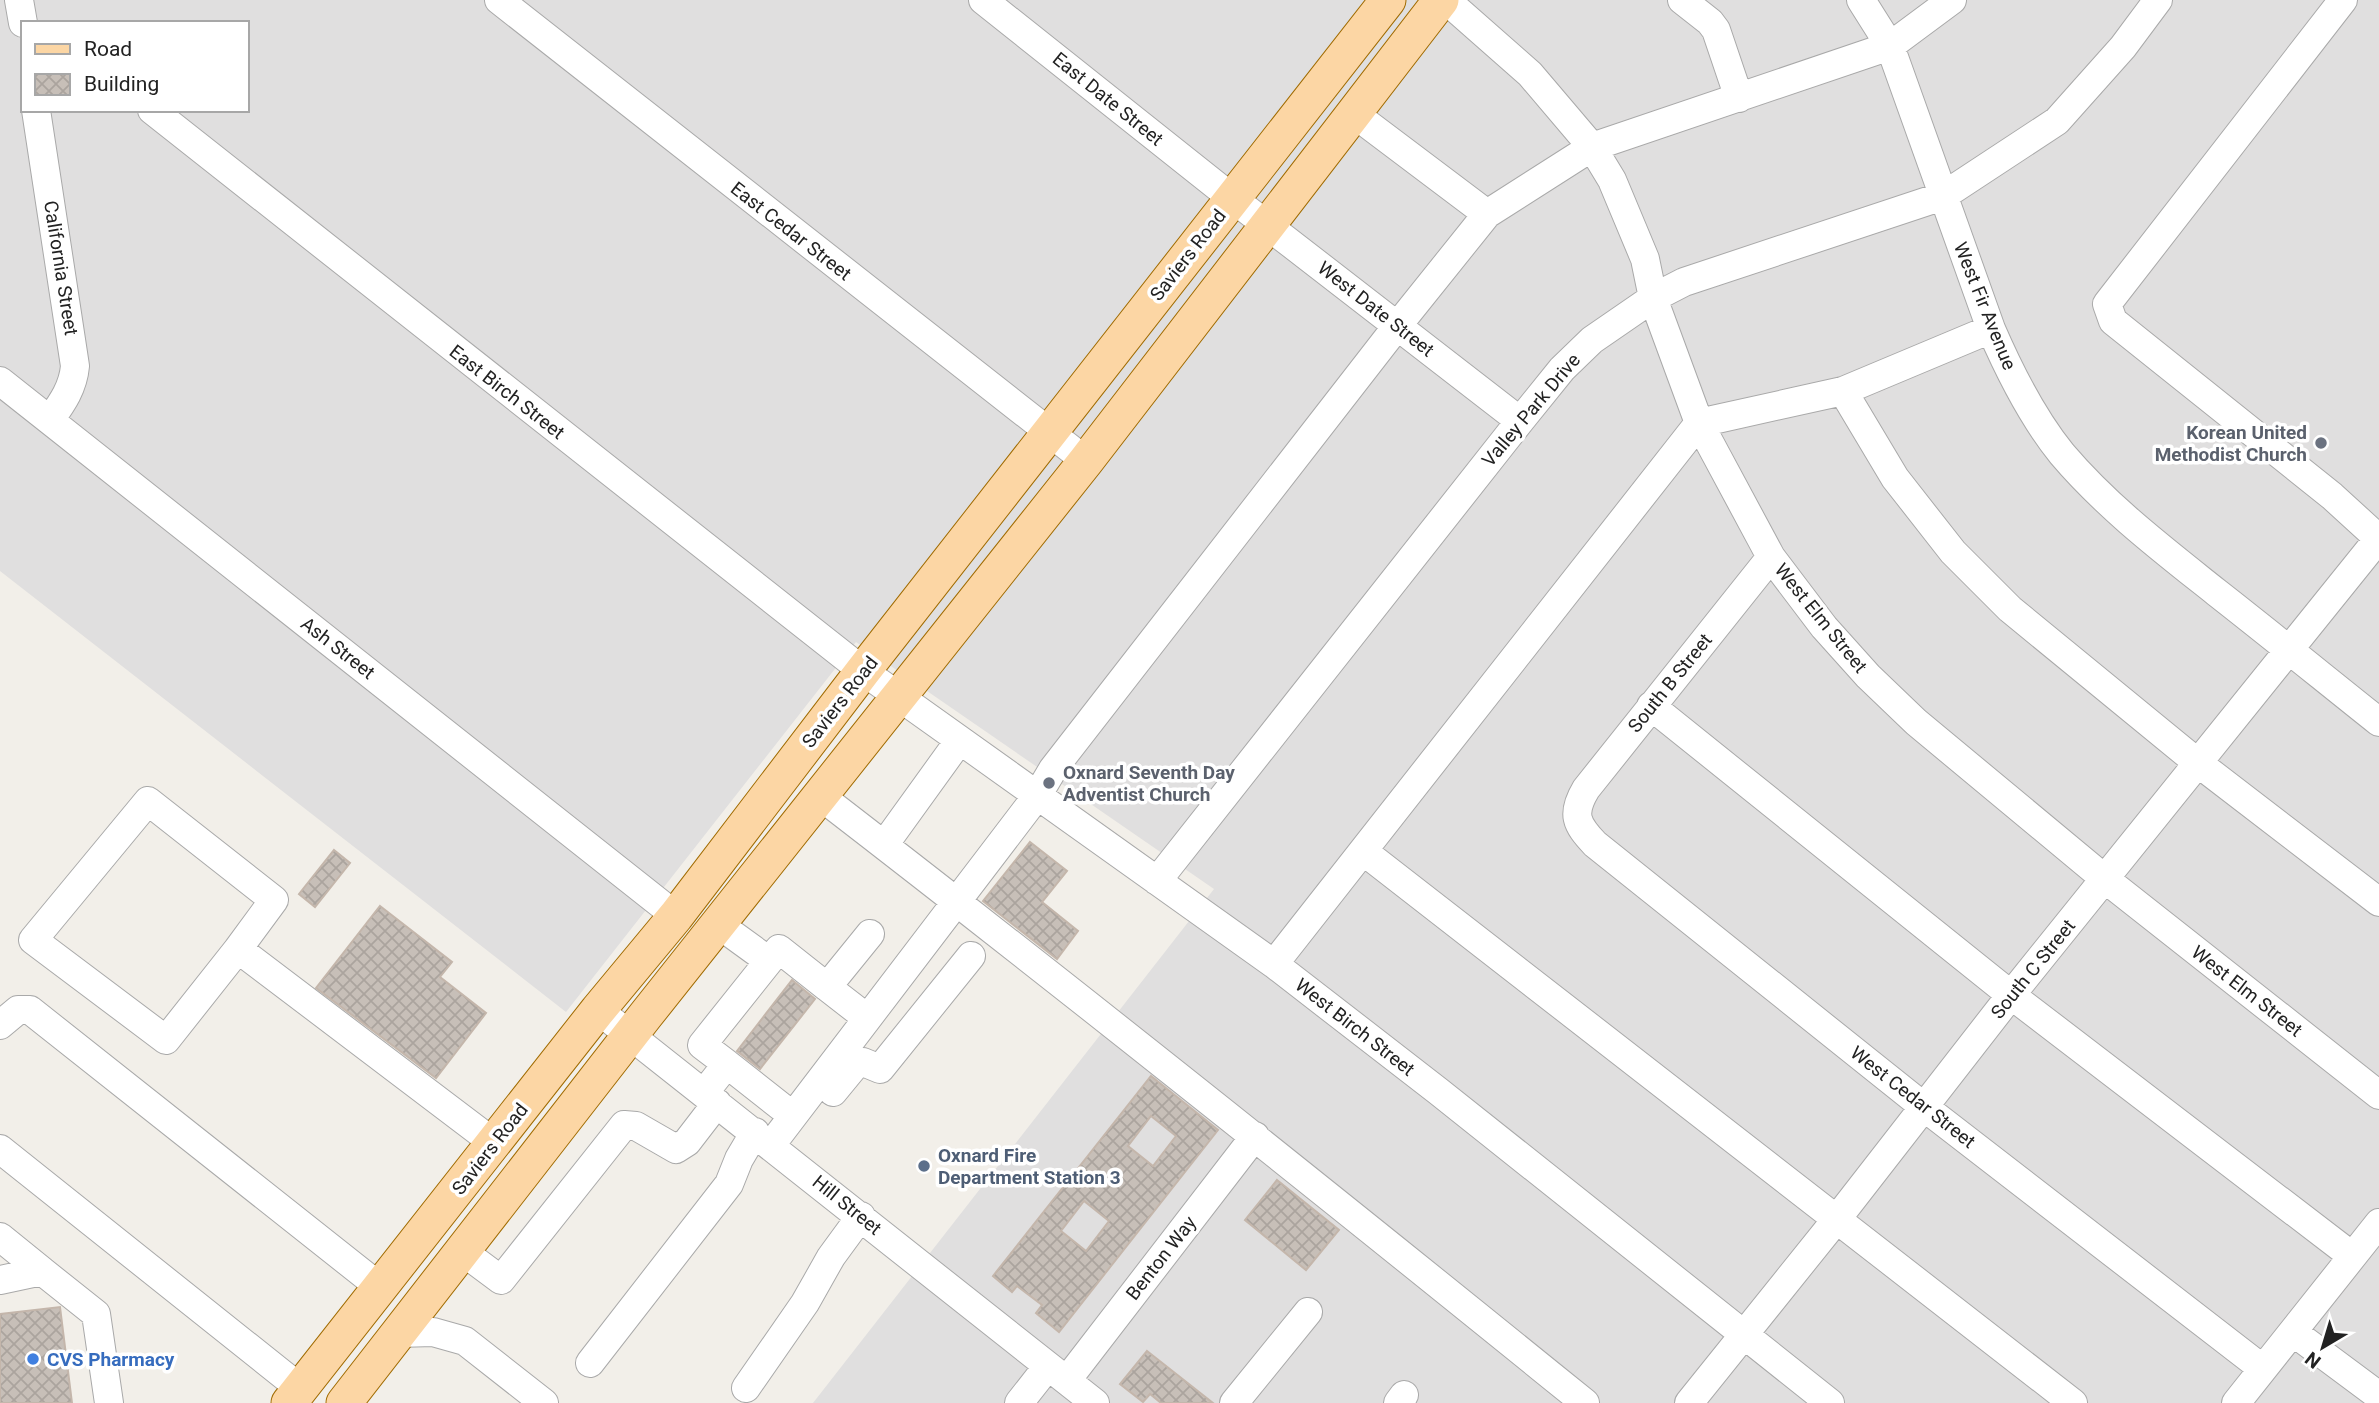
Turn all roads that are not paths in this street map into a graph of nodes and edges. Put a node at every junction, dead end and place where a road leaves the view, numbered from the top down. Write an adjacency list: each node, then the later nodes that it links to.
1 (19, 0): 11 (street)
2 (499, 0): 30 (street, East Cedar Street)
3 (983, 0): 19 (street, East Date Street)
4 (1388, 0): 19 (main road, Saviers Road)
5 (1444, 0): 16 (main road); 17 (street, West Elm Street)
6 (1682, 0): 13 (street)
7 (1861, 0): 12 (street, West Fir Avenue)
8 (1952, 0): 12 (street)
9 (2158, 0): 18 (street, Valley Park Drive)
10 (2343, 0): 32 (street)
11 (23, 21)
12 (1891, 46): 13 (street); 18 (street, West Fir Avenue)
13 (1739, 98): 17 (street)
14 (36, 112): 27 (street, California Street)
15 (155, 112): 35 (street, East Birch Street)
16 (1353, 113): 20 (street); 21 (main road)
17 (1592, 147): 20 (street); 22 (street, West Elm Street)
18 (1943, 196): 22 (street, Valley Park Drive); 24 (street, West Fir Avenue)
19 (1232, 198): 21 (street, West Date Street); 30 (main road, Saviers Road)
20 (1487, 214): 23 (street)
21 (1266, 224): 23 (street, West Date Street); 31 (main road)
22 (1653, 298): 28 (street, Valley Park Drive); 29 (street, West Elm Street)
23 (1398, 325): 28 (street, West Date Street); 42 (street)
24 (1991, 329): 26 (street); 34 (street, West Fir Avenue)
25 (0, 381): 27 (street, Ash Street)
26 (1843, 391): 29 (street); 40 (street)
27 (50, 420): 50 (street, Ash Street)
28 (1520, 421): 47 (street, Valley Park Drive)
29 (1699, 423): 33 (street, West Elm Street); 45 (street)
30 (1049, 433): 31 (street, East Cedar Street); 35 (main road, Saviers Road)
31 (1086, 461): 36 (main road)
32 (2379, 539): 34 (street, South C Street)
33 (1771, 557): 37 (street, South B Street); 46 (street, West Elm Street)
34 (2288, 650): 38 (street, West Fir Avenue); 40 (street, South C Street)
35 (863, 671): 36 (street, West Birch Street); 50 (main road, Saviers Road)
36 (896, 697): 39 (street, West Birch Street); 41 (main road)
37 (1651, 706): 43 (street, South B Street); 58 (street)
38 (2379, 722)
39 (959, 741): 42 (street, West Birch Street); 44 (street)
40 (2198, 763): 46 (street, South C Street); 49 (street)
41 (819, 795): 44 (street); 51 (main road)
42 (1037, 796): 47 (street, West Birch Street); 48 (street)
43 (1576, 813): 66 (street, West Cedar Street)
44 (884, 845): 48 (street)
45 (1363, 850): 56 (street); 73 (street)
46 (2105, 879): 58 (street, South C Street); 64 (street, West Elm Street)
47 (1157, 881): 56 (street, West Birch Street)
48 (957, 901): 60 (street); 68 (street)
49 (2379, 902)
50 (676, 916): 59 (main road, Saviers Road)
51 (718, 924): 55 (street); 62 (main road)
52 (870, 933): 57 (street)
53 (238, 949): 53 (street); 69 (street)
54 (971, 956): 70 (street)
55 (769, 961): 57 (street); 63 (street)
56 (1273, 964): 84 (street, West Birch Street)
57 (827, 987): 60 (street)
58 (2011, 995): 66 (street, South C Street); 77 (street)
59 (598, 1010): 62 (street, Hill Street); 69 (main road, Saviers Road)
60 (867, 1018): 67 (street)
61 (0, 1025): 80 (street)
62 (630, 1035): 65 (street, Hill Street); 76 (main road)
63 (727, 1064): 65 (street); 67 (street)
64 (2379, 1095)
65 (711, 1098): 70 (street, Hill Street); 76 (street)
66 (1924, 1107): 73 (street, South C Street); 86 (street, West Cedar Street)
67 (793, 1116): 70 (street)
68 (1255, 1136): 87 (street, Benton Way); 97 (street)
69 (494, 1143): 80 (main road, Saviers Road)
70 (770, 1144): 72 (street, Hill Street); 85 (street)
71 (0, 1149): 89 (street)
72 (861, 1216): 87 (street, Hill Street); 88 (street)
73 (1836, 1220): 84 (street, South C Street); 100 (street)
74 (2379, 1223): 77 (street)
75 (0, 1237): 78 (street)
76 (462, 1251): 83 (main road)
77 (2353, 1256): 82 (street)
78 (42, 1272): 79 (street); 91 (street)
79 (0, 1280)
80 (382, 1288): 89 (main road, Saviers Road)
81 (1308, 1312): 96 (street)
82 (2293, 1332): 86 (street); 90 (street)
83 (398, 1333): 92 (main road); 93 (street)
84 (1743, 1335): 98 (street, South C Street); 99 (street, West Birch Street)
85 (590, 1363)
86 (2263, 1369): 101 (street)
87 (1057, 1373): 94 (street, Benton Way); 95 (street, Hill Street)
88 (746, 1388)
89 (295, 1396)
90 (2379, 1396)
91 (109, 1403)
92 (344, 1403)
93 (544, 1403)
94 (1019, 1403)
95 (1095, 1403)
96 (1234, 1403)
97 (1585, 1403)
98 (1689, 1403)
99 (1830, 1403)
100 (2074, 1403)
101 (2236, 1403)

